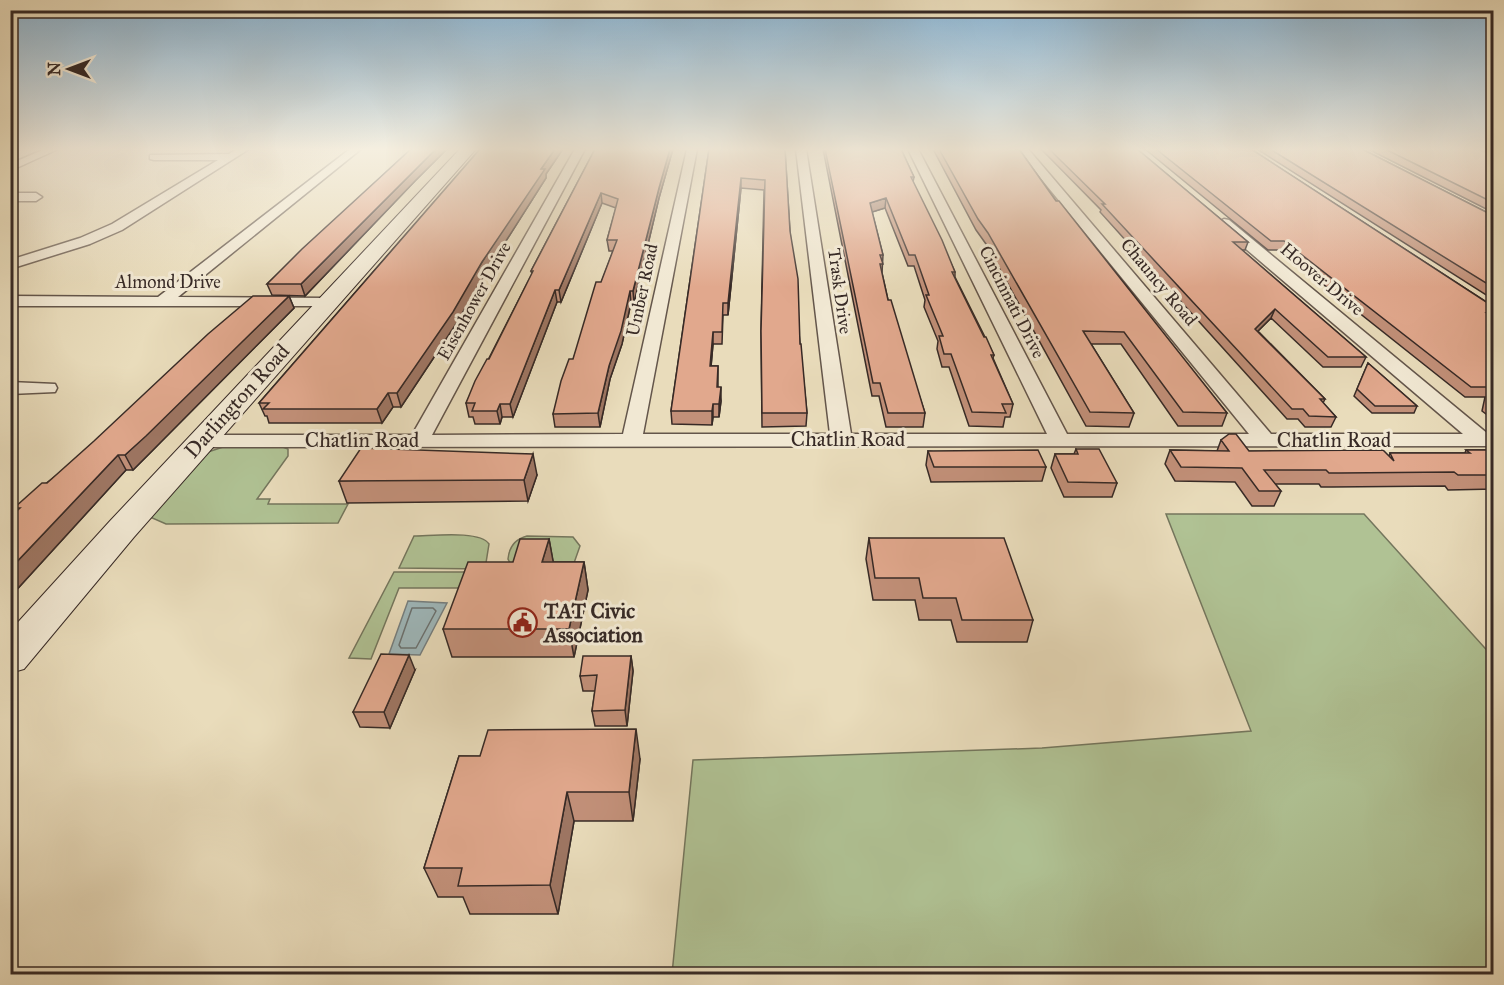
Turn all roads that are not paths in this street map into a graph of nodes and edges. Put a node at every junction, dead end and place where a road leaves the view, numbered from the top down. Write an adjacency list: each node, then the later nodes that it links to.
1 (169, 195): 12 (street)
2 (298, 195): 14 (street)
3 (426, 195): 15 (street, Darlington Road)
4 (555, 195): 19 (street, Eisenhower Drive)
5 (683, 195): 20 (street, Umber Road)
6 (807, 195): 18 (street, Trask Drive)
7 (936, 195): 21 (street, Cincinnati Drive)
8 (1061, 195): 22 (street, Chauncy Road)
9 (10, 197): 10 (street)
10 (36, 197)
11 (1208, 209): 23 (street, Hoover Drive)
12 (10, 265)
13 (10, 301): 14 (street, Almond Drive)
14 (163, 301): 15 (street, Almond Drive)
15 (326, 303): 24 (street, Darlington Road)
16 (10, 388): 17 (street)
17 (48, 388)
18 (841, 439): 20 (street, Chatlin Road); 21 (street, Chatlin Road)
19 (419, 440): 20 (street, Chatlin Road); 24 (street, Chatlin Road)
20 (632, 440)
21 (1060, 440): 22 (street, Chatlin Road)
22 (1266, 440): 23 (street, Chatlin Road)
23 (1488, 440)
24 (202, 441): 25 (street, Darlington Road)
25 (10, 658)

